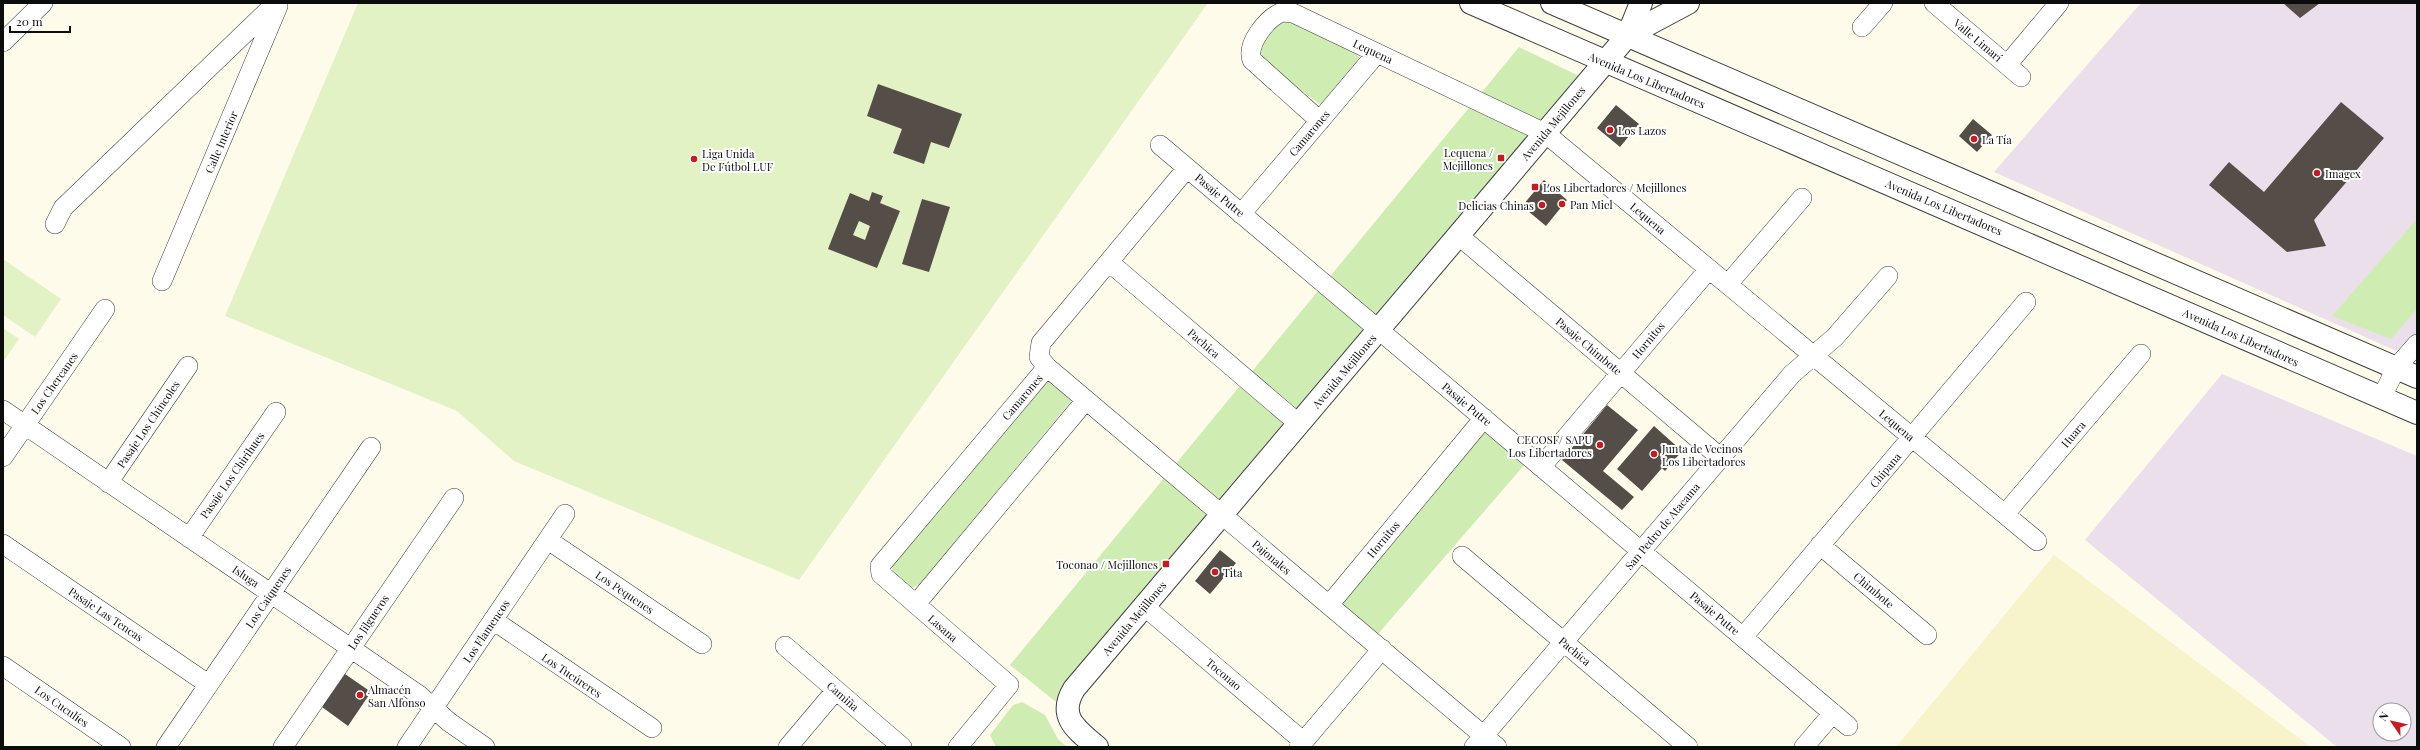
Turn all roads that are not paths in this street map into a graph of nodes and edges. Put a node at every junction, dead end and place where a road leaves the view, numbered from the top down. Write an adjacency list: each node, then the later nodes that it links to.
1 (43, 3): 13 (street)
2 (278, 3): 24 (street); 29 (street, Calle Interior)
3 (1471, 3): 15 (street, Avenida Los Libertadores)
4 (1552, 3): 10 (street)
5 (1641, 3): 12 (street)
6 (1688, 3): 12 (street)
7 (1883, 3): 11 (street)
8 (1934, 3): 16 (street, Valle Limarí)
9 (2059, 3): 16 (street)
10 (1589, 9): 12 (street)
11 (1862, 27)
12 (1628, 35): 15 (street, Avenida Mejillones); 39 (street)
13 (3, 42)
14 (1377, 53): 18 (street, Camarones); 18 (street, Lequena); 19 (street, Lequena)
15 (1605, 62): 19 (street, Avenida Mejillones); 42 (street, Avenida Los Libertadores)
16 (2007, 65): 17 (street, Valle Limarí)
17 (2021, 77)
18 (1320, 121): 23 (street, Camarones)
19 (1545, 133): 25 (street, Avenida Mejillones); 27 (street, Lequena)
20 (1160, 145): 21 (street, Pasaje Putre)
21 (1187, 168): 23 (street, Pasaje Putre); 26 (street, Camarones)
22 (1802, 198): 30 (street)
23 (1241, 214): 33 (street, Pasaje Putre)
24 (55, 224)
25 (1458, 235): 33 (street, Avenida Mejillones); 40 (street, Pasaje Chimbote)
26 (1109, 262): 38 (street, Camarones); 48 (street, Pachica)
27 (1709, 269): 30 (street, Lequena); 40 (street, Hornitos)
28 (1888, 276): 36 (street, San Pedro de Atacama)
29 (162, 281)
30 (1728, 284): 36 (street, Lequena)
31 (2026, 302): 50 (street, Chipana)
32 (105, 309): 49 (street, Los Chercanes)
33 (1378, 330): 47 (street, Pasaje Putre); 48 (street, Avenida Mejillones)
34 (2417, 344): 39 (street)
35 (2141, 354): 59 (street, Huara)
36 (1814, 356): 50 (street, Lequena); 53 (street, San Pedro de Atacama)
37 (188, 366): 55 (street, Pasaje Los Chincoles)
38 (1047, 367): 43 (street, Pajonales); 67 (street, Camarones)
39 (2396, 368): 41 (street); 42 (street)
40 (1620, 372): 53 (street, Pasaje Chimbote); 54 (street, Hornitos)
41 (2417, 377)
42 (2382, 398): 46 (street, Avenida Los Libertadores)
43 (1086, 400): 58 (street, Pajonales); 69 (street)
44 (3, 410): 49 (street, Isluga)
45 (276, 412): 60 (street, Pasaje Los Chirihues)
46 (2417, 413)
47 (1484, 418): 54 (street, Pasaje Putre); 70 (street, Hornitos)
48 (1299, 424): 58 (street, Avenida Mejillones)
49 (25, 426): 52 (street, Los Chercanes); 55 (street, Isluga)
50 (1912, 437): 59 (street, Lequena); 64 (street, Chipana)
51 (371, 447): 68 (street, Los Caiquenes)
52 (3, 457)
53 (1721, 458): 65 (street, San Pedro de Atacama)
54 (1541, 466): 65 (street, Pasaje Putre)
55 (108, 483): 60 (street, Isluga)
56 (454, 498): 78 (street, Los Jilgueros)
57 (565, 514): 61 (street, Los Flamencos)
58 (1222, 514): 70 (street, Pajonales); 71 (street, Avenida Mejillones)
59 (2005, 514): 62 (street, Lequena)
60 (189, 538): 68 (street, Isluga)
61 (548, 540): 72 (street, Los Flamencos); 76 (street, Los Pequenes)
62 (2037, 541)
63 (3, 544): 81 (street, Pasaje Las Tencas)
64 (1820, 546): 73 (street, Chimbote); 74 (street, Chipana)
65 (1641, 551): 74 (street, Pasaje Putre); 75 (street, San Pedro de Atacama)
66 (1462, 556): 75 (street, Pachica)
67 (879, 569): 69 (street, Lasana)
68 (270, 593): 78 (street, Isluga); 81 (street, Los Caiquenes)
69 (916, 604): 96 (street, Lasana)
70 (1329, 605): 79 (street, Pajonales)
71 (1144, 606): 88 (street, Toconao); 97 (street, Avenida Mejillones)
72 (493, 620): 83 (street, Los Flamencos); 86 (street, Los Tucúreres)
73 (1927, 635)
74 (1743, 637): 84 (street, Pasaje Putre)
75 (1564, 642): 87 (street, San Pedro de Atacama); 98 (street, Pachica)
76 (702, 644)
77 (785, 646): 82 (street, Camiña)
78 (351, 648): 83 (street, Isluga); 91 (street, Los Jilgueros)
79 (1382, 649): 87 (street, Pajonales); 88 (street)
80 (3, 666): 89 (street, Los Cuculíes)
81 (208, 684): 90 (street, Los Caiquenes)
82 (836, 690): 94 (street); 95 (street, Camiña)
83 (434, 708): 92 (street, Los Flamencos); 93 (street, Isluga)
84 (1833, 713): 85 (street, Pasaje Putre); 99 (street)
85 (1848, 726)
86 (652, 728)
87 (1485, 743)
88 (1301, 744)
89 (121, 747)
90 (166, 747)
91 (283, 747)
92 (407, 747)
93 (485, 747)
94 (788, 747)
95 (902, 747)
96 (958, 747)
97 (1096, 747)
98 (1688, 747)
99 (1804, 747)

